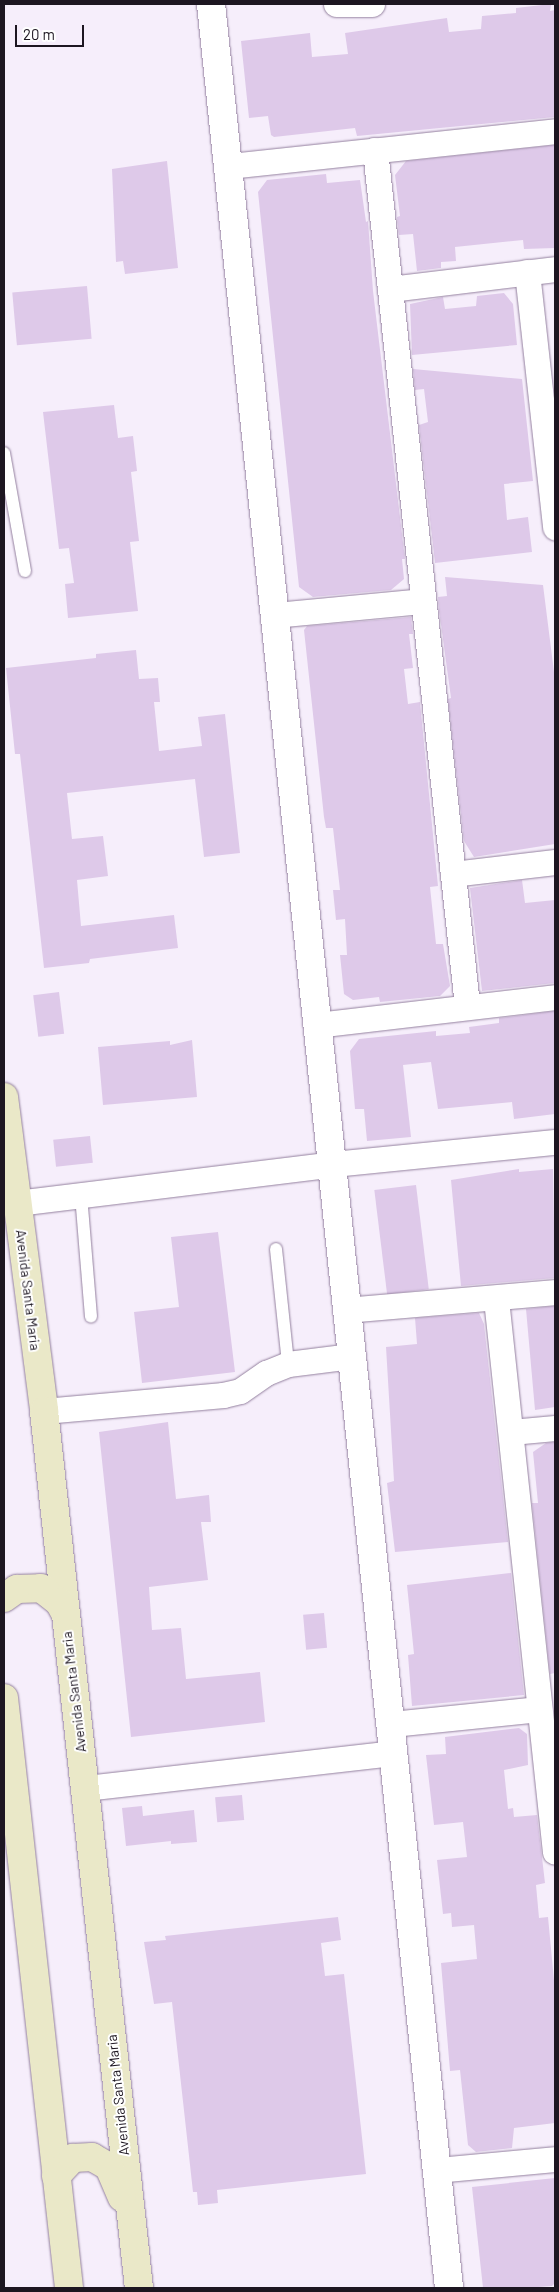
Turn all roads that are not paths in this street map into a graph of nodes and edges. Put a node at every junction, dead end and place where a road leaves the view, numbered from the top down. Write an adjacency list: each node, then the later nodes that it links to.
1 (211, 4): 6 (street)
2 (336, 4): 3 (street)
3 (372, 4)
4 (555, 131): 5 (street)
5 (375, 150): 6 (street); 9 (street)
6 (229, 166): 14 (street)
7 (555, 269): 8 (street)
8 (527, 272): 9 (street); 11 (street)
9 (390, 289): 13 (street)
10 (4, 453): 12 (lane)
11 (555, 527)
12 (25, 571)
13 (422, 601): 14 (street); 16 (street)
14 (275, 615): 19 (street)
15 (555, 862): 16 (street)
16 (453, 874): 18 (street)
17 (555, 997): 18 (street)
18 (467, 1005): 19 (street)
19 (317, 1025): 22 (street)
20 (4, 1097): 24 (main road, Avenida Santa Maria)
21 (555, 1142): 22 (street)
22 (332, 1164): 23 (street); 28 (street)
23 (81, 1195): 24 (street); 29 (lane)
24 (17, 1203): 32 (main road, Avenida Santa Maria)
25 (276, 1249): 31 (lane)
26 (555, 1292): 27 (street)
27 (496, 1299): 28 (street); 34 (street)
28 (346, 1310): 30 (street)
29 (91, 1317)
30 (351, 1356): 31 (street); 41 (street)
31 (288, 1364): 32 (street)
32 (44, 1411): 35 (main road, Avenida Santa Maria)
33 (555, 1428): 34 (street)
34 (511, 1432): 40 (street)
35 (57, 1551): 36 (main road); 38 (main road, Avenida Santa Maria)
36 (4, 1572)
37 (4, 1598): 38 (main road)
38 (65, 1612): 43 (main road, Avenida Santa Maria)
39 (4, 1698): 47 (main road)
40 (539, 1709): 41 (street); 44 (street)
41 (392, 1724): 42 (street)
42 (393, 1753): 43 (street); 46 (street)
43 (86, 1788): 48 (main road, Avenida Santa Maria)
44 (555, 1852)
45 (555, 2159): 46 (street)
46 (437, 2170): 51 (street)
47 (56, 2176): 48 (main road); 49 (main road)
48 (130, 2219): 50 (main road, Avenida Santa Maria)
49 (70, 2288)
50 (139, 2288)
51 (449, 2288)

